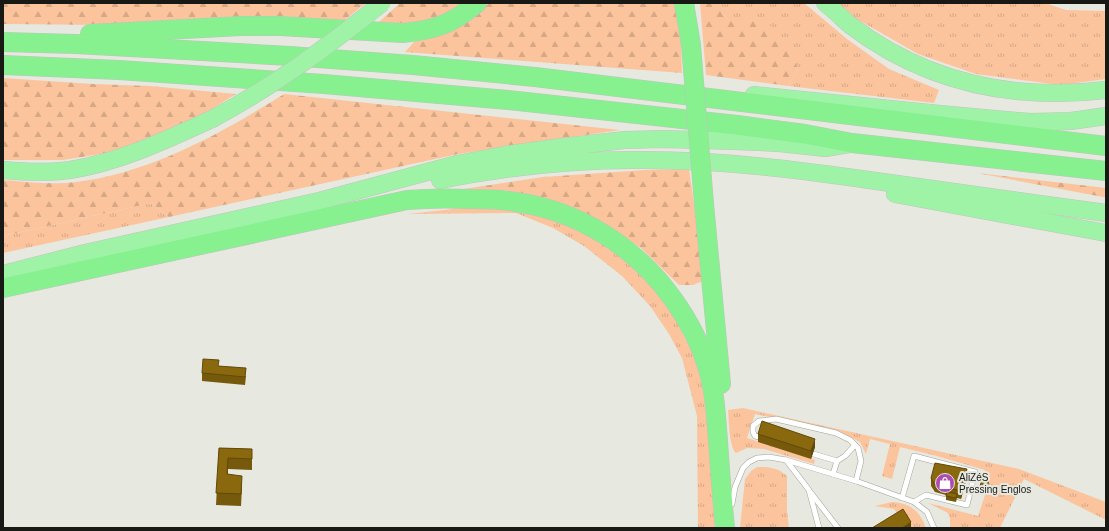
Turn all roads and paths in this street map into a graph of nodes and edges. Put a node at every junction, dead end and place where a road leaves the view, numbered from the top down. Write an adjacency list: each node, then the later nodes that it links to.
1 (382, 3): 15 (highway, bridge)
2 (477, 3): 6 (highway)
3 (684, 3): 8 (highway)
4 (689, 3): 8 (highway)
5 (825, 3): 10 (highway)
6 (3, 32)
7 (3, 42): 11 (highway)
8 (691, 45): 35 (highway, bridge)
9 (3, 65): 13 (highway)
10 (1106, 90)
11 (708, 99): 12 (highway); 14 (highway)
12 (1106, 116)
13 (852, 143): 16 (highway); 18 (highway)
14 (1106, 146)
15 (3, 170)
16 (1106, 171)
17 (836, 175): 18 (highway); 19 (highway); 20 (highway)
18 (319, 201): 21 (highway)
19 (1106, 212)
20 (1106, 233)
21 (85, 253): 22 (highway); 23 (highway)
22 (3, 263)
23 (3, 274)
24 (3, 288): 36 (highway)
25 (770, 440): 26 (lane)
26 (855, 445): 29 (lane); 31 (lane)
27 (800, 450): 29 (lane)
28 (786, 460): 30 (lane); 32 (lane); 35 (lane)
29 (837, 461): 30 (lane)
30 (833, 474): 31 (lane)
31 (856, 481): 33 (lane)
32 (809, 490): 38 (lane); 39 (lane)
33 (902, 498): 34 (lane); 34 (lane)
34 (914, 502): 40 (lane)
35 (732, 504): 37 (highway)
36 (725, 528)
37 (735, 528)
38 (819, 528)
39 (838, 528)
40 (934, 528)

